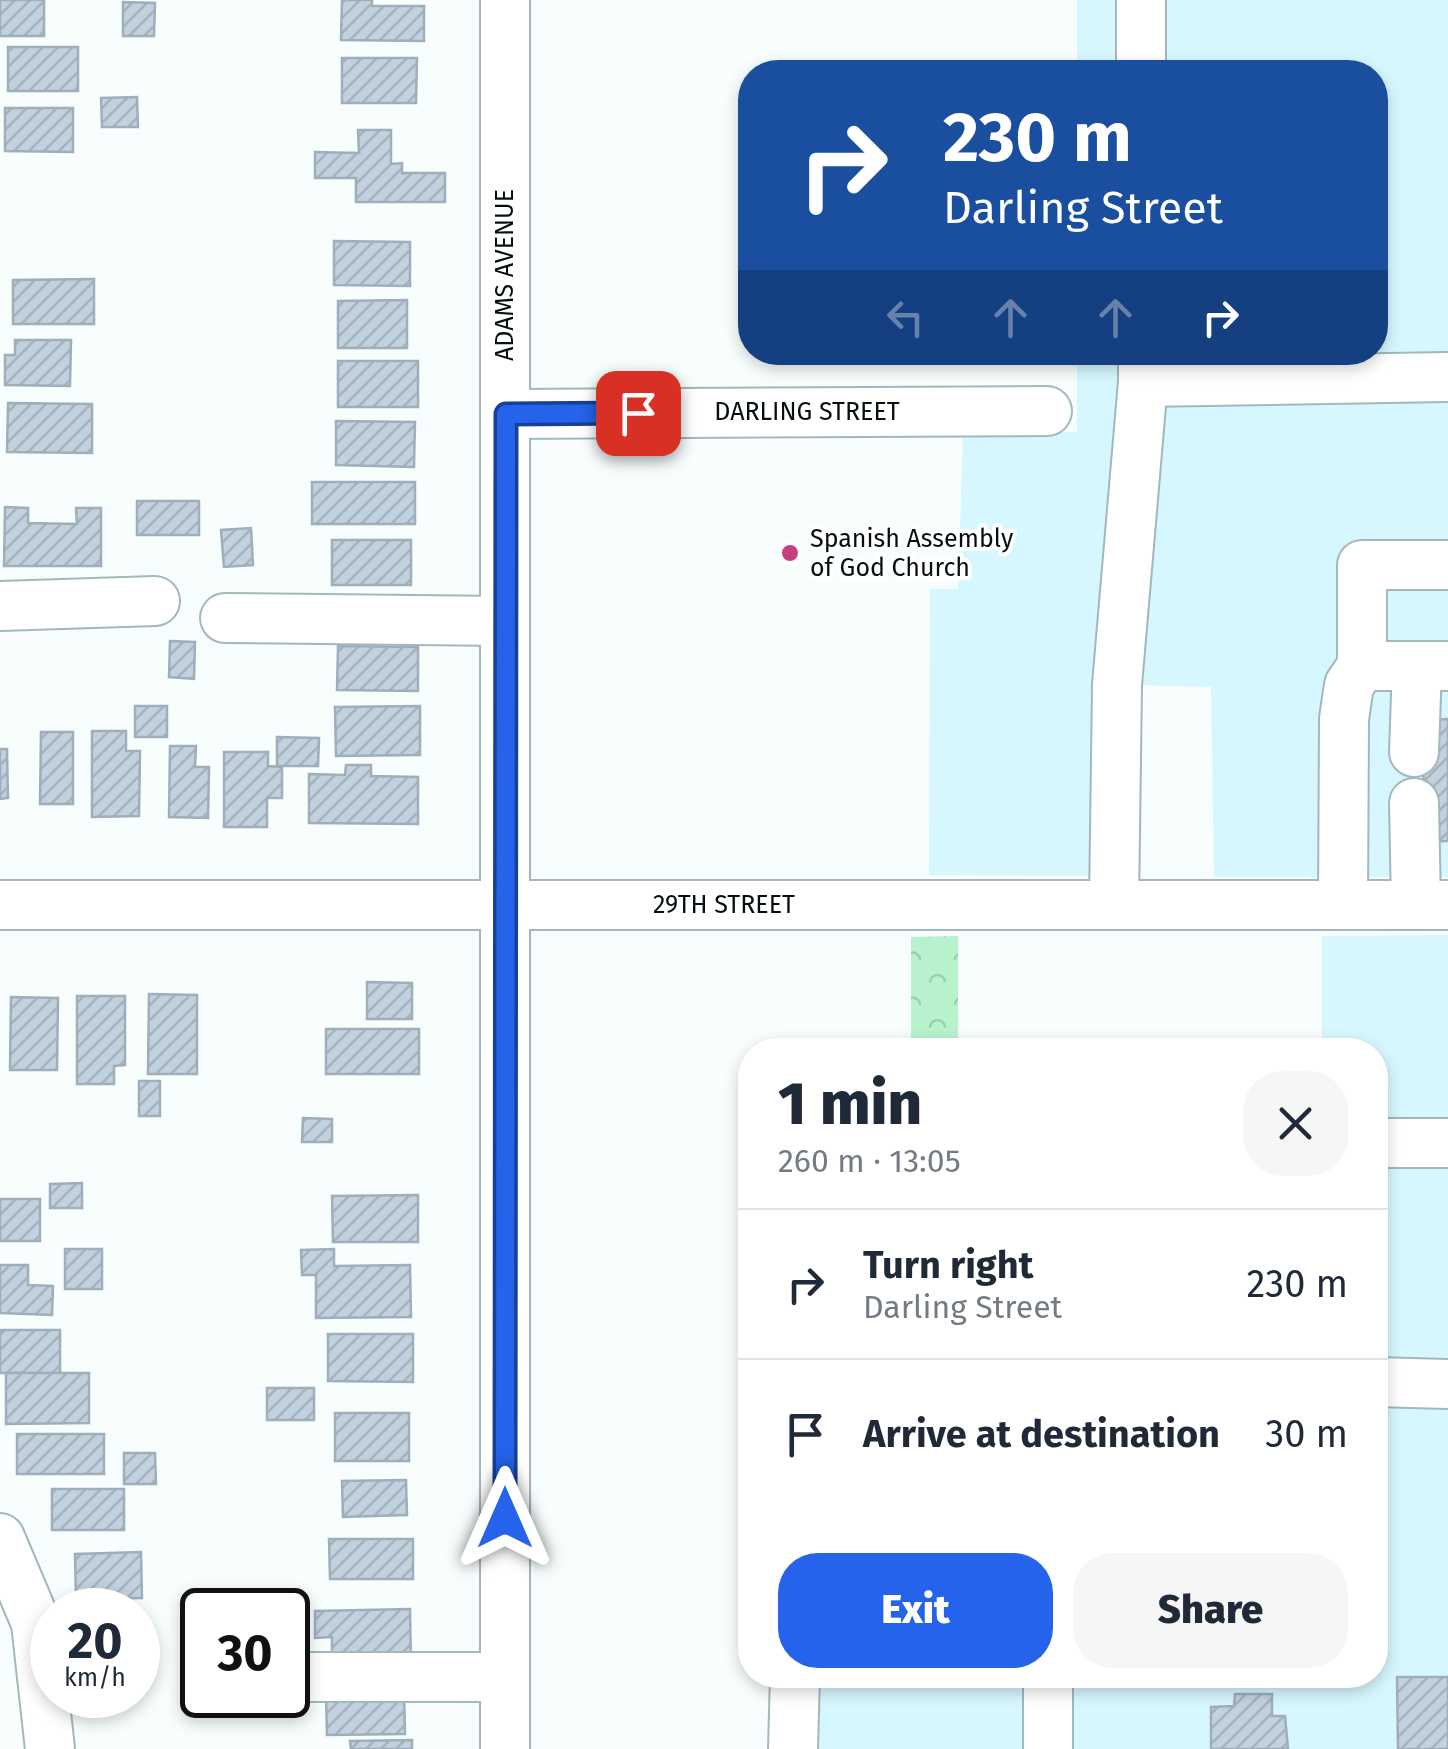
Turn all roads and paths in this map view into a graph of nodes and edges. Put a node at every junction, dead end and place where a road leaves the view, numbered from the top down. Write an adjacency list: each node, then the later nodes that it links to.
1 (505, 0): 7 (street, ADAMS AVENUE)
2 (1141, 0): 3 (street)
3 (1141, 60)
4 (1143, 367): 5 (street); 19 (street)
5 (1448, 377)
6 (1047, 411): 7 (street, DARLING STREET)
7 (506, 414): 12 (street, ADAMS AVENUE)
8 (1448, 565): 13 (street)
9 (155, 601): 10 (street)
10 (0, 606)
11 (225, 618): 12 (street)
12 (505, 621): 18 (street, ADAMS AVENUE)
13 (1362, 666): 14 (street); 20 (street)
14 (1432, 666): 15 (street)
15 (1414, 752)
16 (1414, 803): 21 (street)
17 (0, 905): 18 (street, 29TH STREET)
18 (505, 905): 19 (street, 29TH STREET); 28 (street, ADAMS AVENUE)
19 (1114, 905): 20 (street, 29TH STREET)
20 (1343, 905): 21 (street, 29TH STREET)
21 (1432, 905)
22 (1388, 1143): 23 (street)
23 (1448, 1143)
24 (1388, 1382): 25 (street)
25 (1448, 1384)
26 (0, 1538): 31 (street)
27 (310, 1677): 28 (street)
28 (505, 1677): 32 (street, ADAMS AVENUE)
29 (795, 1688): 33 (street)
30 (1048, 1688): 34 (street)
31 (50, 1749)
32 (505, 1749)
33 (794, 1749)
34 (1048, 1749)

